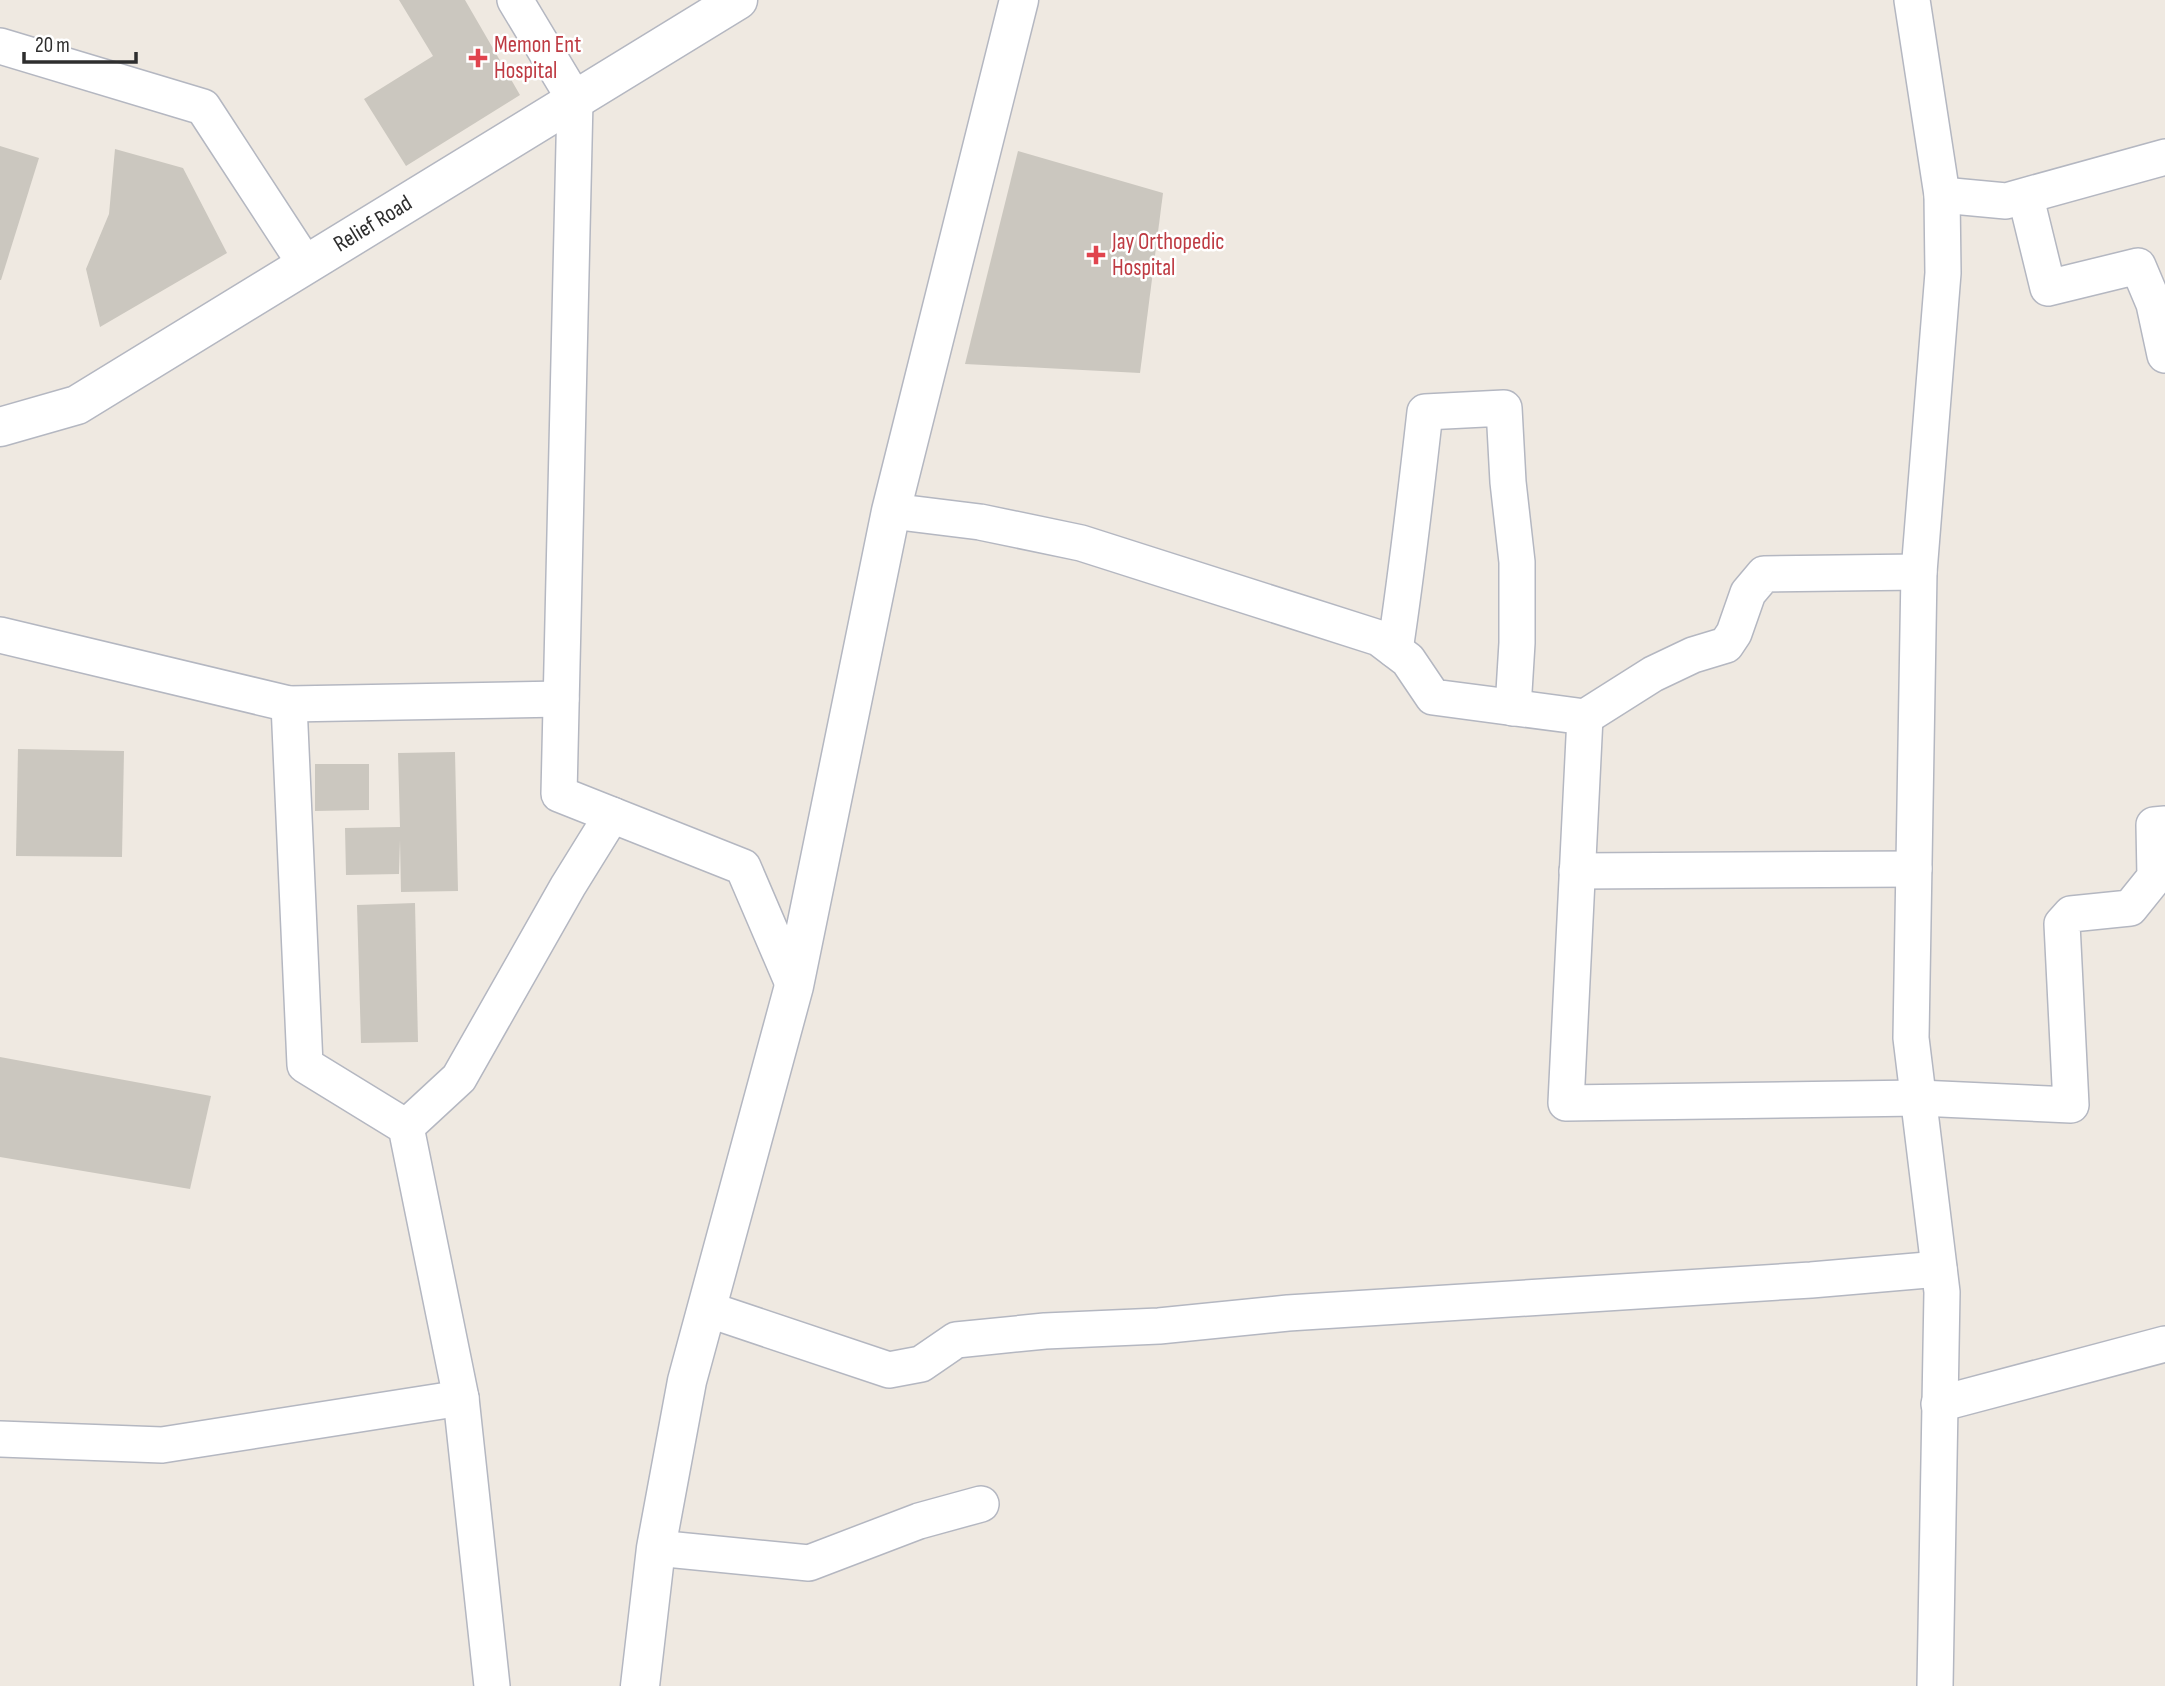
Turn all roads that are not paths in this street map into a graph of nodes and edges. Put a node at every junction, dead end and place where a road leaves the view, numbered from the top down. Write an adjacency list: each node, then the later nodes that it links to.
1 (515, 0): 6 (street)
2 (738, 0): 6 (street, Relief Road)
3 (1019, 0): 13 (street)
4 (1912, 0): 8 (street)
5 (0, 46): 10 (street)
6 (575, 100): 10 (street, Relief Road); 17 (street)
7 (2165, 157): 9 (street)
8 (1942, 195): 9 (street); 14 (street)
9 (2025, 198): 11 (street)
10 (306, 265): 12 (street, Relief Road)
11 (2165, 355)
12 (0, 427)
13 (891, 511): 16 (street); 25 (street)
14 (1919, 572): 20 (street); 23 (street)
15 (0, 635): 18 (street)
16 (1395, 650): 19 (street); 19 (street)
17 (561, 699): 18 (street); 21 (street)
18 (289, 704): 27 (street)
19 (1513, 708): 20 (street)
20 (1585, 717): 24 (street)
21 (612, 815): 25 (street); 27 (street)
22 (2165, 824): 26 (street)
23 (1914, 869): 24 (street); 26 (street)
24 (1577, 871): 26 (street)
25 (794, 986): 29 (street)
26 (1919, 1098): 28 (street)
27 (406, 1127): 31 (street)
28 (1939, 1269): 29 (street); 32 (street)
29 (707, 1309): 35 (street)
30 (2165, 1344): 32 (street)
31 (461, 1398): 33 (street); 36 (street)
32 (1939, 1404): 38 (street)
33 (0, 1439)
34 (981, 1504): 35 (street)
35 (656, 1548): 37 (street)
36 (492, 1686)
37 (639, 1686)
38 (1936, 1686)

